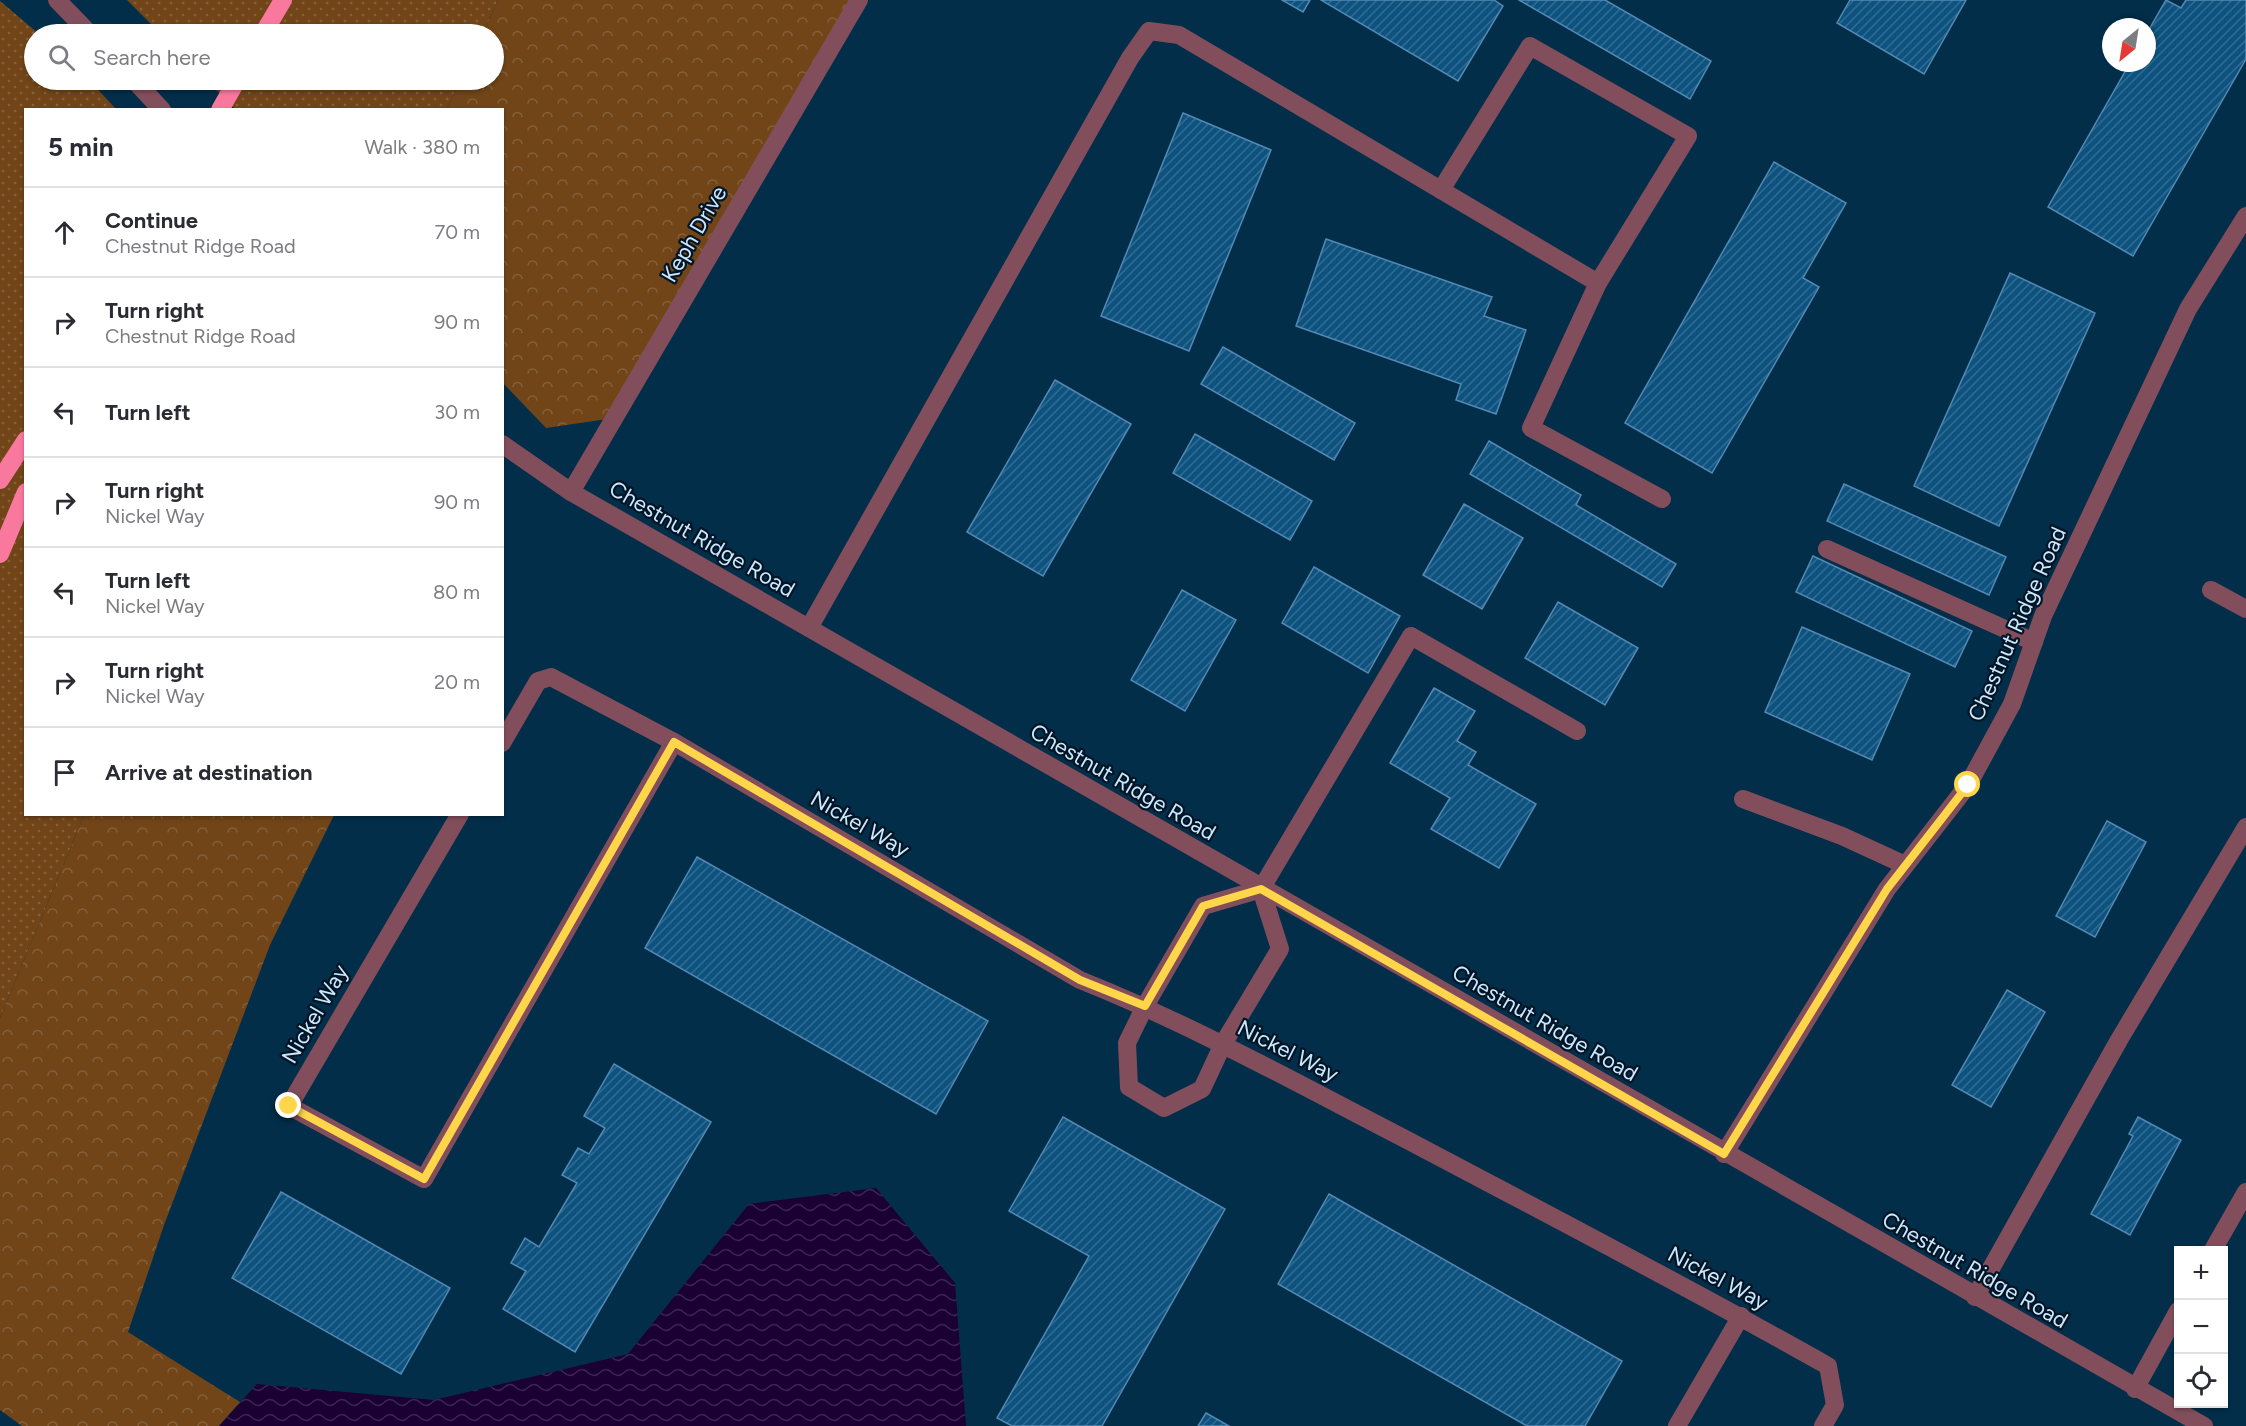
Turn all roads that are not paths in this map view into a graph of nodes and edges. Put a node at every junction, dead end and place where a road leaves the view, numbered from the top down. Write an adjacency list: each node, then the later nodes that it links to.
1 (57, 0): 4 (street)
2 (284, 0): 5 (highway)
3 (859, 0): 16 (street, Keph Drive)
4 (80, 24)
5 (269, 24)
6 (143, 90): 8 (street)
7 (231, 90): 9 (highway)
8 (160, 108)
9 (221, 108)
10 (1441, 190): 12 (street); 12 (street); 23 (street)
11 (2246, 216): 24 (street, Chestnut Ridge Road)
12 (1599, 283): 18 (street)
13 (24, 443): 15 (highway)
14 (504, 445): 16 (street, Chestnut Ridge Road)
15 (0, 480)
16 (571, 492): 23 (street, Chestnut Ridge Road)
17 (24, 497): 20 (highway)
18 (1662, 499)
19 (1827, 549): 24 (street)
20 (0, 554)
21 (2211, 590): 22 (street)
22 (2246, 609)
23 (808, 628): 32 (street, Chestnut Ridge Road)
24 (2034, 642): 31 (street, Chestnut Ridge Road)
25 (1577, 731): 32 (street)
26 (504, 740): 27 (street, Nickel Way)
27 (674, 742): 29 (street, Nickel Way); 33 (street, Nickel Way)
28 (1743, 799): 31 (street)
29 (459, 816)
30 (2246, 827): 38 (street)
31 (1905, 865): 35 (street, Chestnut Ridge Road)
32 (1261, 889): 33 (street); 34 (street); 35 (street, Chestnut Ridge Road)
33 (1145, 1006): 34 (street, Nickel Way); 34 (street)
34 (1223, 1044): 39 (street, Nickel Way)
35 (1724, 1154): 38 (street, Chestnut Ridge Road)
36 (2246, 1191): 37 (street)
37 (2216, 1246)
38 (1975, 1297): 41 (street, Chestnut Ridge Road)
39 (1741, 1316): 42 (street); 43 (street, Nickel Way)
40 (2174, 1318): 41 (street)
41 (2135, 1389): 44 (street, Chestnut Ridge Road)
42 (1677, 1426)
43 (1823, 1426)
44 (2204, 1426)

